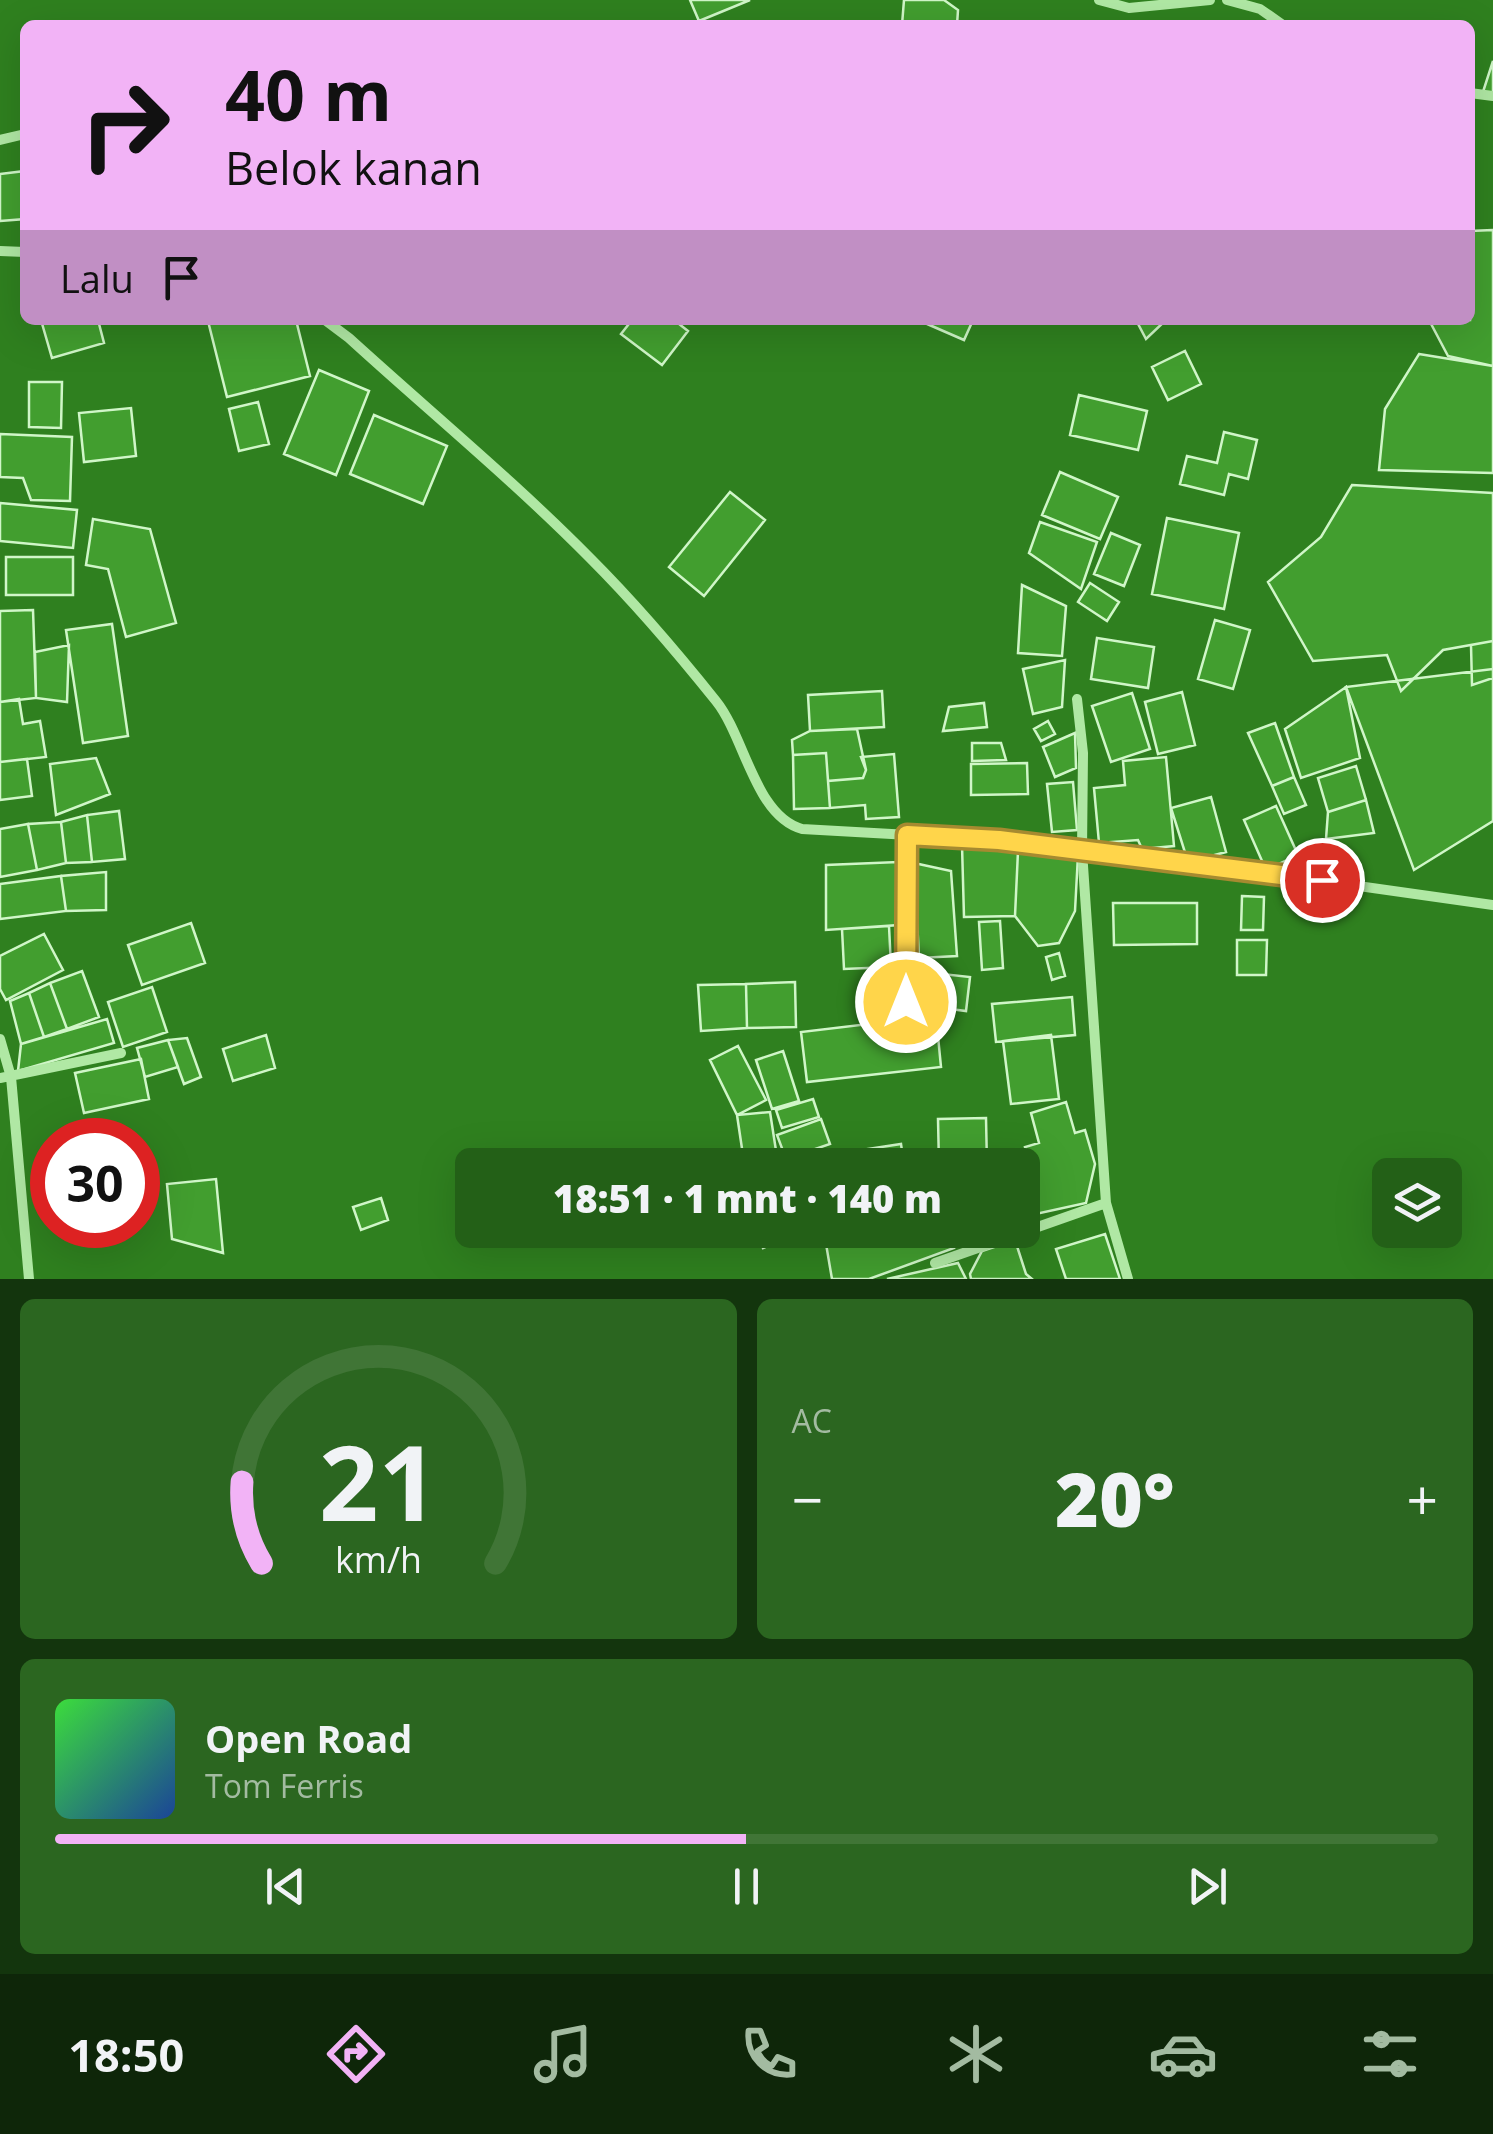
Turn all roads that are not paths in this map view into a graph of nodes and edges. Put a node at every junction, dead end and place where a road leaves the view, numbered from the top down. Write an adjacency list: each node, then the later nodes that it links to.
1 (1100, 0): 2 (street)
2 (1210, 0)
3 (1226, 0): 4 (street)
4 (1276, 20)
5 (331, 325): 7 (street)
6 (1077, 699): 8 (street)
7 (907, 835): 8 (street); 10 (street)
8 (1082, 851): 9 (street); 14 (street)
9 (1493, 905)
10 (906, 1002)
11 (0, 1039): 13 (street)
12 (122, 1054): 13 (street)
13 (5, 1078): 16 (street)
14 (1106, 1203): 15 (street); 17 (street)
15 (935, 1262)
16 (28, 1279)
17 (1128, 1279)

